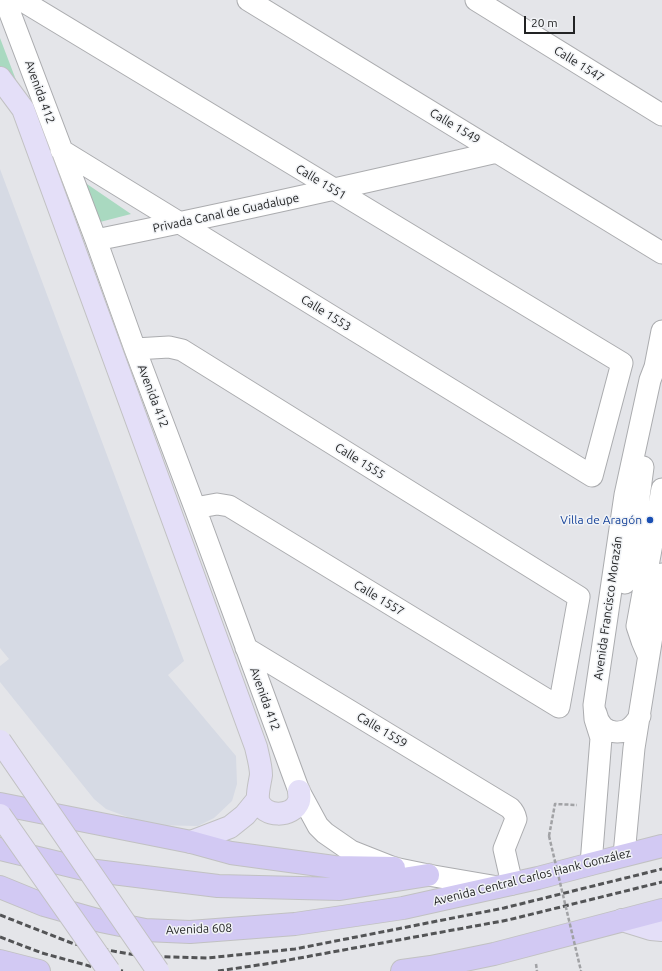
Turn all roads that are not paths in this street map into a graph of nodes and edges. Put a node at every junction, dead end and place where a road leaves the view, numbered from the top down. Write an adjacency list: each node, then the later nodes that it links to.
1 (5, 0): 7 (street, Avenida 412)
2 (21, 0): 9 (street, Calle 1551)
3 (248, 0): 8 (street, Calle 1549)
4 (476, 0): 6 (street, Calle 1547)
5 (0, 78): 28 (main road)
6 (662, 115)
7 (61, 150): 10 (street, Calle 1553); 11 (street, Avenida 412)
8 (497, 152): 9 (street, Privada Canal de Guadalupe); 12 (street, Calle 1549)
9 (335, 190): 10 (street, Privada Canal de Guadalupe); 15 (street, Calle 1551)
10 (181, 223): 11 (street, Privada Canal de Guadalupe); 15 (street, Calle 1553)
11 (96, 240): 14 (street, Avenida 412)
12 (662, 253)
13 (662, 331): 21 (street, Avenida Francisco Morazán)
14 (135, 349): 17 (street, Avenida 412); 22 (street, Calle 1555)
15 (592, 476)
16 (662, 489): 20 (street)
17 (195, 508): 19 (street, Avenida 412); 22 (street, Calle 1557)
18 (662, 574): 20 (street)
19 (246, 648): 27 (street, Avenida 412); 38 (street, Calle 1559)
20 (649, 655): 23 (street)
21 (594, 705): 23 (street); 24 (street, Avenida Francisco Morazán)
22 (559, 707)
23 (640, 716): 26 (street)
24 (601, 738): 26 (street); 35 (street, Avenida Francisco Morazán)
25 (0, 741): 48 (main road, bridge)
26 (634, 748): 34 (street)
27 (299, 791): 28 (main road); 36 (street, Avenida 412)
28 (258, 799): 31 (main road)
29 (0, 804): 31 (highway)
30 (0, 815): 47 (main road, bridge)
31 (190, 842): 36 (highway)
32 (662, 846): 34 (highway, Avenida Central Carlos Hank González)
33 (0, 849): 37 (highway)
34 (624, 855): 35 (highway, Avenida Central Carlos Hank González)
35 (591, 864): 38 (highway, Avenida Central Carlos Hank González)
36 (394, 868): 37 (street, Avenida 412)
37 (428, 875): 38 (street, Avenida 412)
38 (506, 886): 40 (highway, Avenida Central Carlos Hank González)
39 (0, 887): 40 (highway, Avenida 608)
40 (403, 908)
41 (662, 910): 42 (highway)
42 (622, 920): 43 (main road); 44 (highway)
43 (662, 930)
44 (494, 954): 49 (highway); 50 (highway)
45 (0, 961): 46 (highway)
46 (39, 971)
47 (109, 971)
48 (158, 971)
49 (406, 971)
50 (460, 971)

